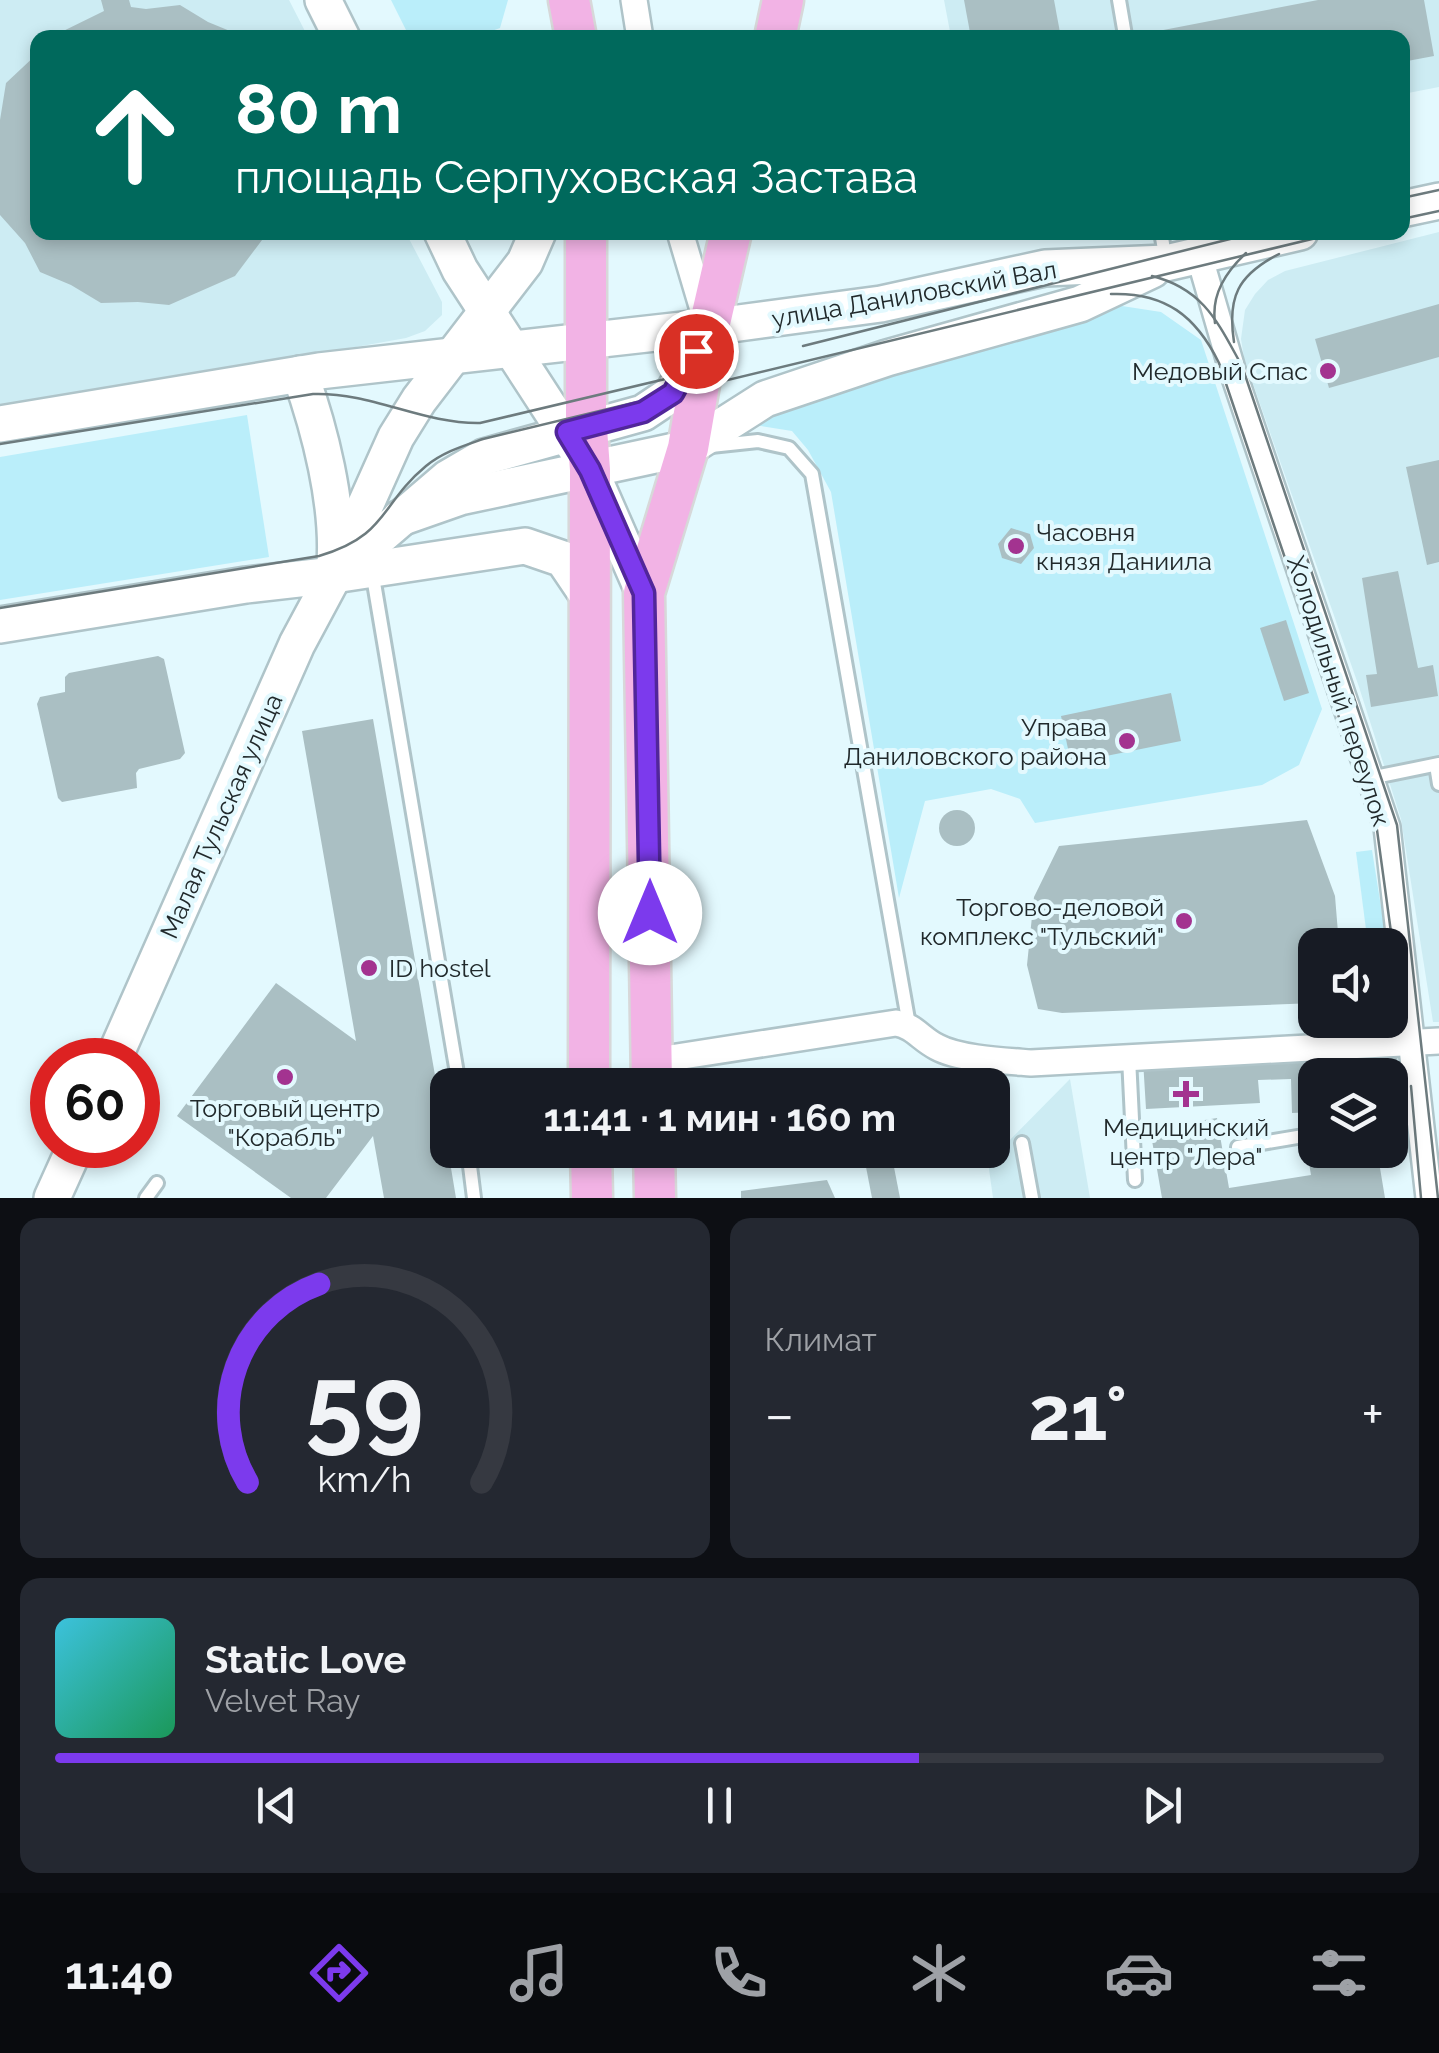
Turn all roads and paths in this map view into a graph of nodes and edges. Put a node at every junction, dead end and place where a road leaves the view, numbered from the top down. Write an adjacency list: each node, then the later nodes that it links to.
1 (324, 0): 5 (main road)
2 (634, 0): 6 (street)
3 (783, 0): 7 (main road)
4 (1119, 0): 8 (lane)
5 (338, 30)
6 (639, 30)
7 (777, 30)
8 (1124, 30)
9 (1439, 201): 10 (main road)
10 (1410, 207)
11 (447, 240): 18 (main road)
12 (535, 240): 18 (main road, Малая Тульская улица)
13 (586, 240): 20 (main road)
14 (682, 240): 19 (street)
15 (729, 240): 19 (main road)
16 (1244, 240): 17 (main road, улица Даниловский Вал)
17 (1175, 250): 19 (main road, улица Даниловский Вал); 26 (main road); 35 (street, Холодильный переулок)
18 (488, 312): 21 (main road); 22 (main road, Малая Тульская улица)
19 (709, 328): 20 (main road, улица Даниловский Вал); 25 (main road); 26 (main road)
20 (586, 341): 21 (main road, улица Даниловский Вал); 25 (main road)
21 (512, 349): 22 (main road); 25 (main road)
22 (454, 356): 23 (main road); 30 (main road, Малая Тульская улица)
23 (300, 374): 24 (main road); 30 (main road)
24 (0, 424)
25 (577, 429): 27 (main road); 28 (main road)
26 (688, 448): 27 (main road); 31 (main road); 37 (lane)
27 (590, 470): 28 (main road); 31 (main road); 32 (main road)
28 (400, 518): 30 (main road)
29 (372, 569): 30 (main road); 32 (main road); 41 (lane)
30 (334, 575): 33 (main road); 38 (main road, Малая Тульская улица)
31 (644, 593): 43 (main road)
32 (588, 596): 42 (main road)
33 (0, 626)
34 (1437, 765): 35 (lane); 36 (lane)
35 (1370, 778): 39 (street, Холодильный переулок)
36 (1439, 784)
37 (908, 1025): 40 (street); 44 (street)
38 (123, 1038)
39 (1426, 1042): 40 (street); 45 (street, Холодильный переулок)
40 (1129, 1058): 54 (lane)
41 (456, 1068)
42 (590, 1068)
43 (652, 1068)
44 (676, 1068)
45 (1421, 1117): 46 (lane); 56 (street, Холодильный переулок)
46 (1408, 1119)
47 (1298, 1137): 49 (lane)
48 (1022, 1143): 62 (lane)
49 (1238, 1147)
50 (66, 1168): 57 (main road)
51 (470, 1168): 59 (lane)
52 (591, 1168): 60 (main road)
53 (654, 1168): 61 (main road)
54 (1136, 1180)
55 (158, 1183): 58 (lane)
56 (1432, 1194)
57 (52, 1198)
58 (146, 1198)
59 (474, 1198)
60 (592, 1198)
61 (655, 1198)
62 (1032, 1198)

